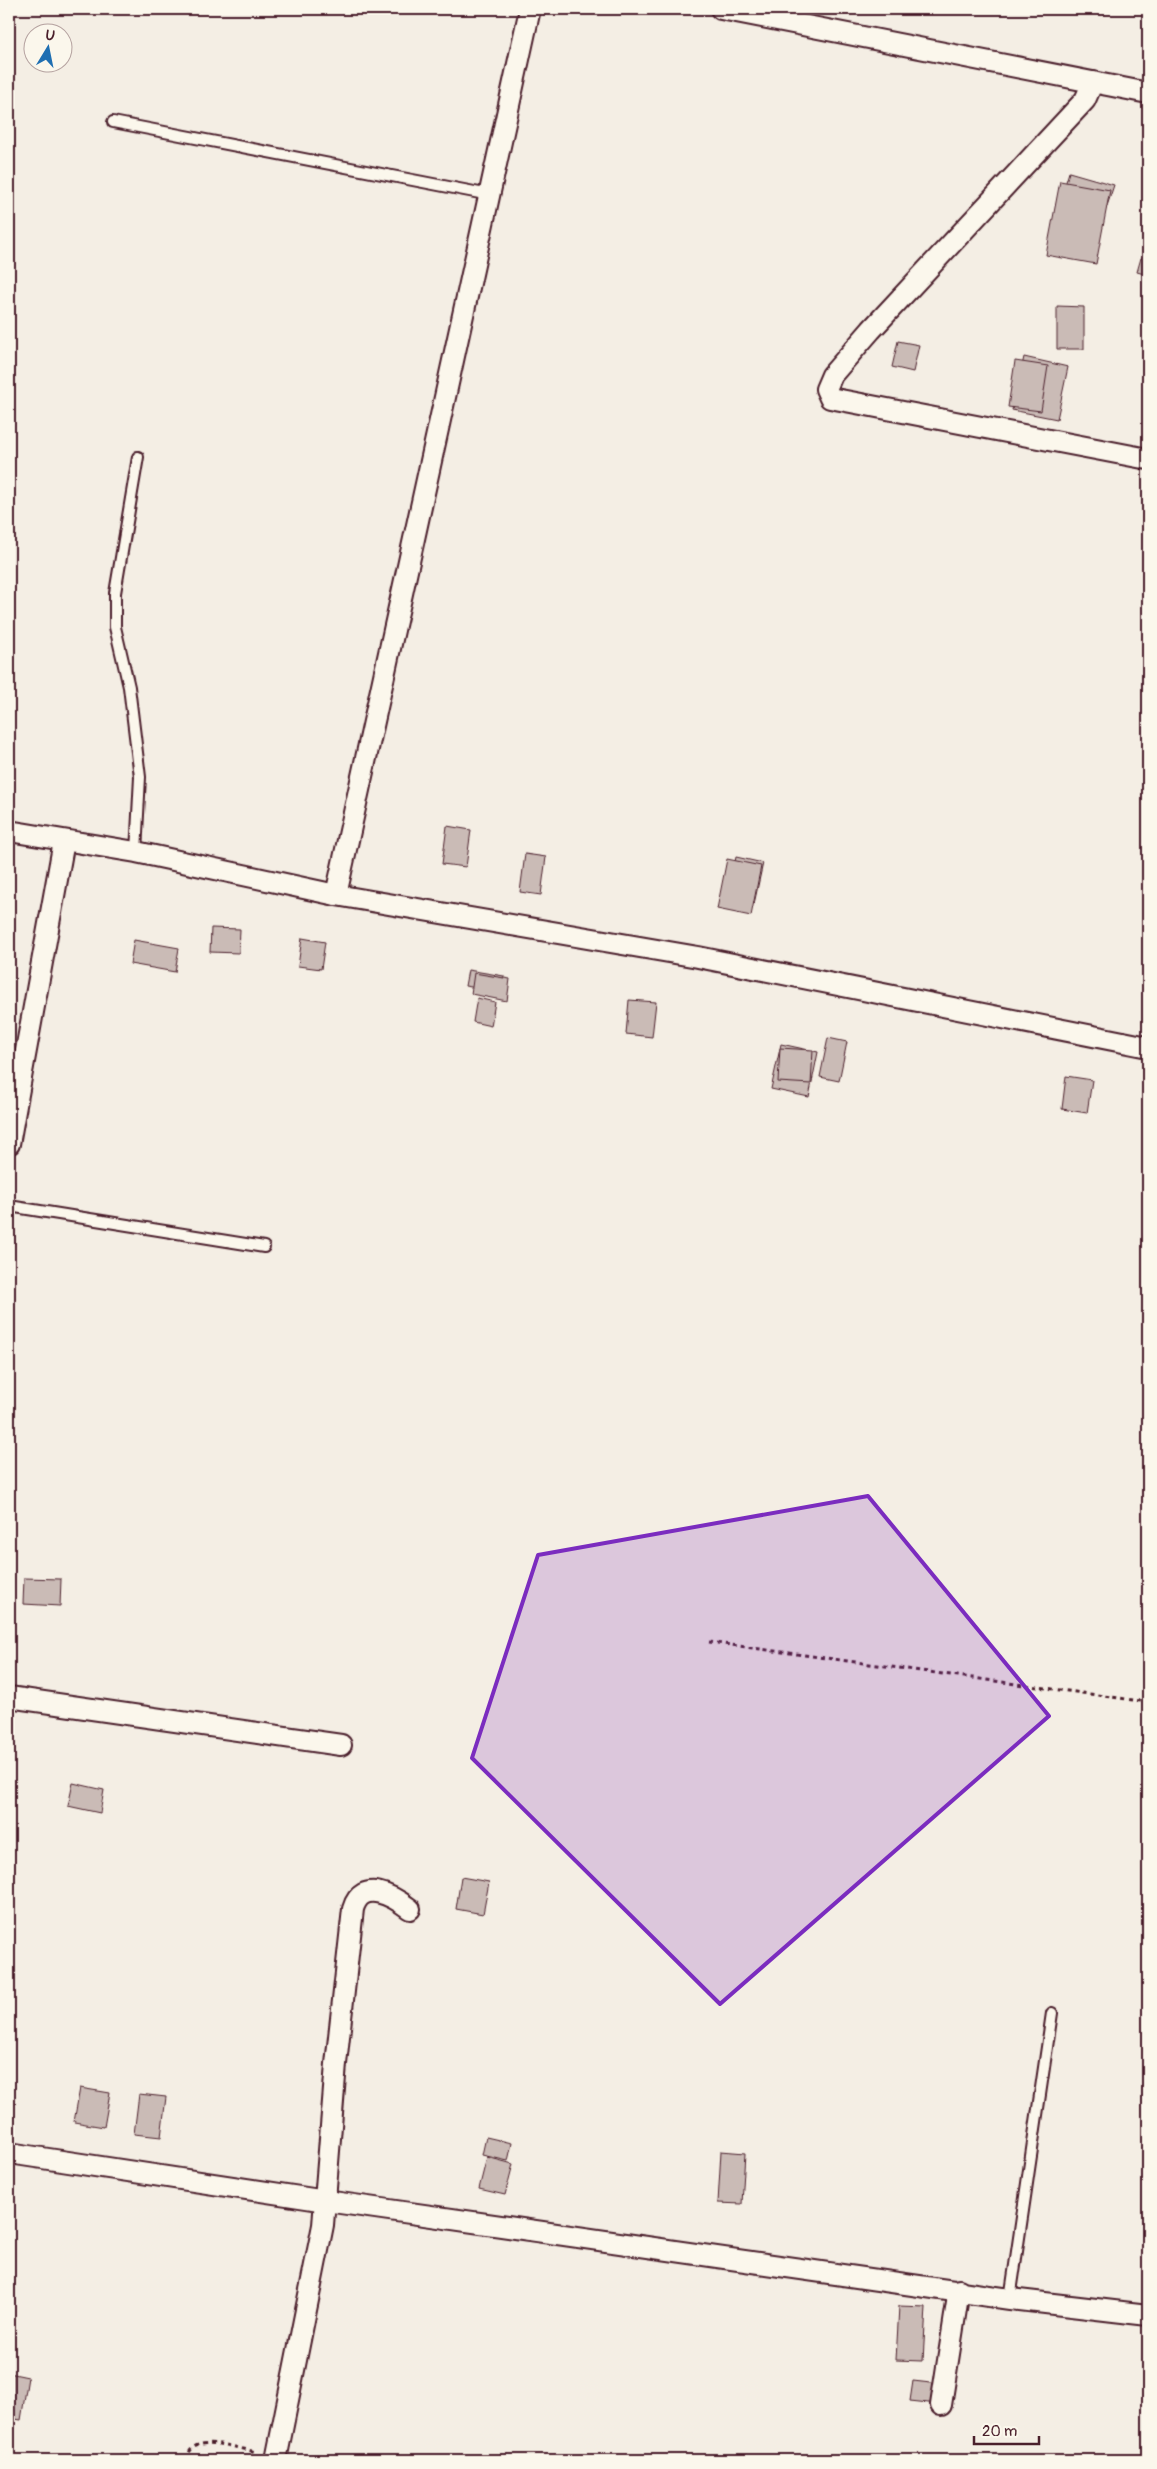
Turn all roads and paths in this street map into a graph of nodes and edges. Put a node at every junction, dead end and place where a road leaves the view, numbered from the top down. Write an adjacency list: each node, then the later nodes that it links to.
1 (530, 9): 6 (street)
2 (720, 9): 3 (street)
3 (1093, 82): 4 (street); 8 (street)
4 (1148, 92)
5 (113, 122): 6 (lane)
6 (490, 195): 12 (street)
7 (138, 457): 11 (lane)
8 (1148, 459)
9 (9, 831): 10 (street)
10 (64, 841): 11 (street); 14 (street)
11 (136, 852): 12 (street)
12 (336, 895): 13 (street)
13 (1148, 1047)
14 (9, 1144)
15 (9, 1206): 16 (lane)
16 (264, 1246)
17 (709, 1642): 19 (path)
18 (9, 1697): 20 (street)
19 (1148, 1702)
20 (341, 1745)
21 (410, 1909): 24 (street)
22 (1052, 2013): 26 (lane)
23 (9, 2153): 24 (street)
24 (326, 2201): 25 (street); 29 (street)
25 (959, 2290): 26 (street); 28 (street)
26 (1010, 2299): 27 (street)
27 (1148, 2315)
28 (941, 2405)
29 (277, 2457): 30 (path)
30 (187, 2460)

